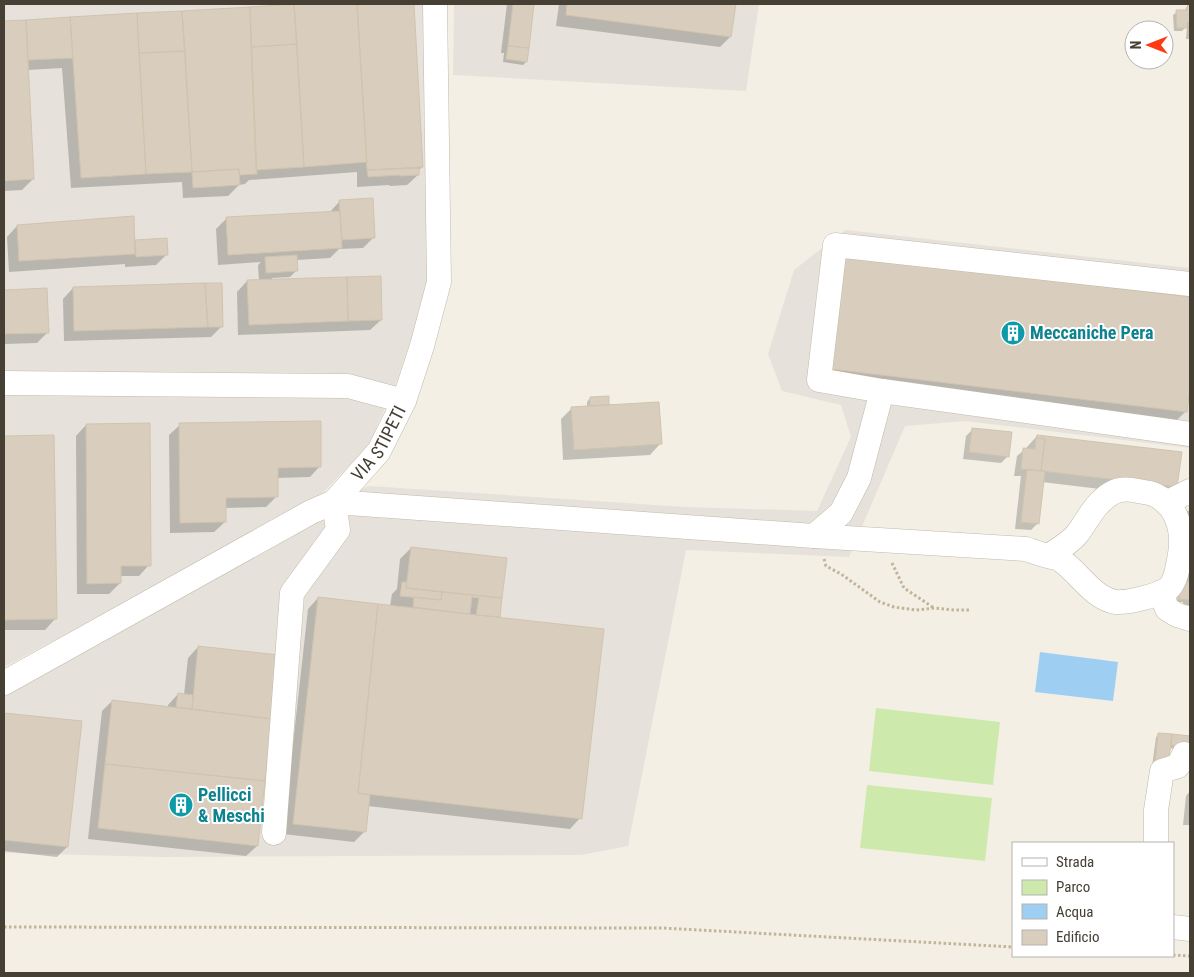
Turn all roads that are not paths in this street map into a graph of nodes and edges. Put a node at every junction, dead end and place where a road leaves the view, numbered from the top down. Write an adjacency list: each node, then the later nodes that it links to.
1 (435, 4): 5 (street, VIA STIPETI)
2 (1190, 284): 4 (street)
3 (4, 383): 5 (street)
4 (882, 391): 6 (street); 10 (street)
5 (404, 401): 8 (street, VIA STIPETI)
6 (1190, 434)
7 (1190, 492): 9 (street)
8 (334, 502): 10 (street); 14 (street, VIA STIPETI); 16 (street)
9 (1166, 503): 11 (street); 12 (street)
10 (816, 536): 11 (street)
11 (1048, 556): 12 (street)
12 (1161, 592): 13 (street)
13 (1190, 619)
14 (4, 683)
15 (1184, 754): 17 (street)
16 (274, 833)
17 (1156, 842)
18 (1174, 927): 19 (street)
19 (1190, 929)

